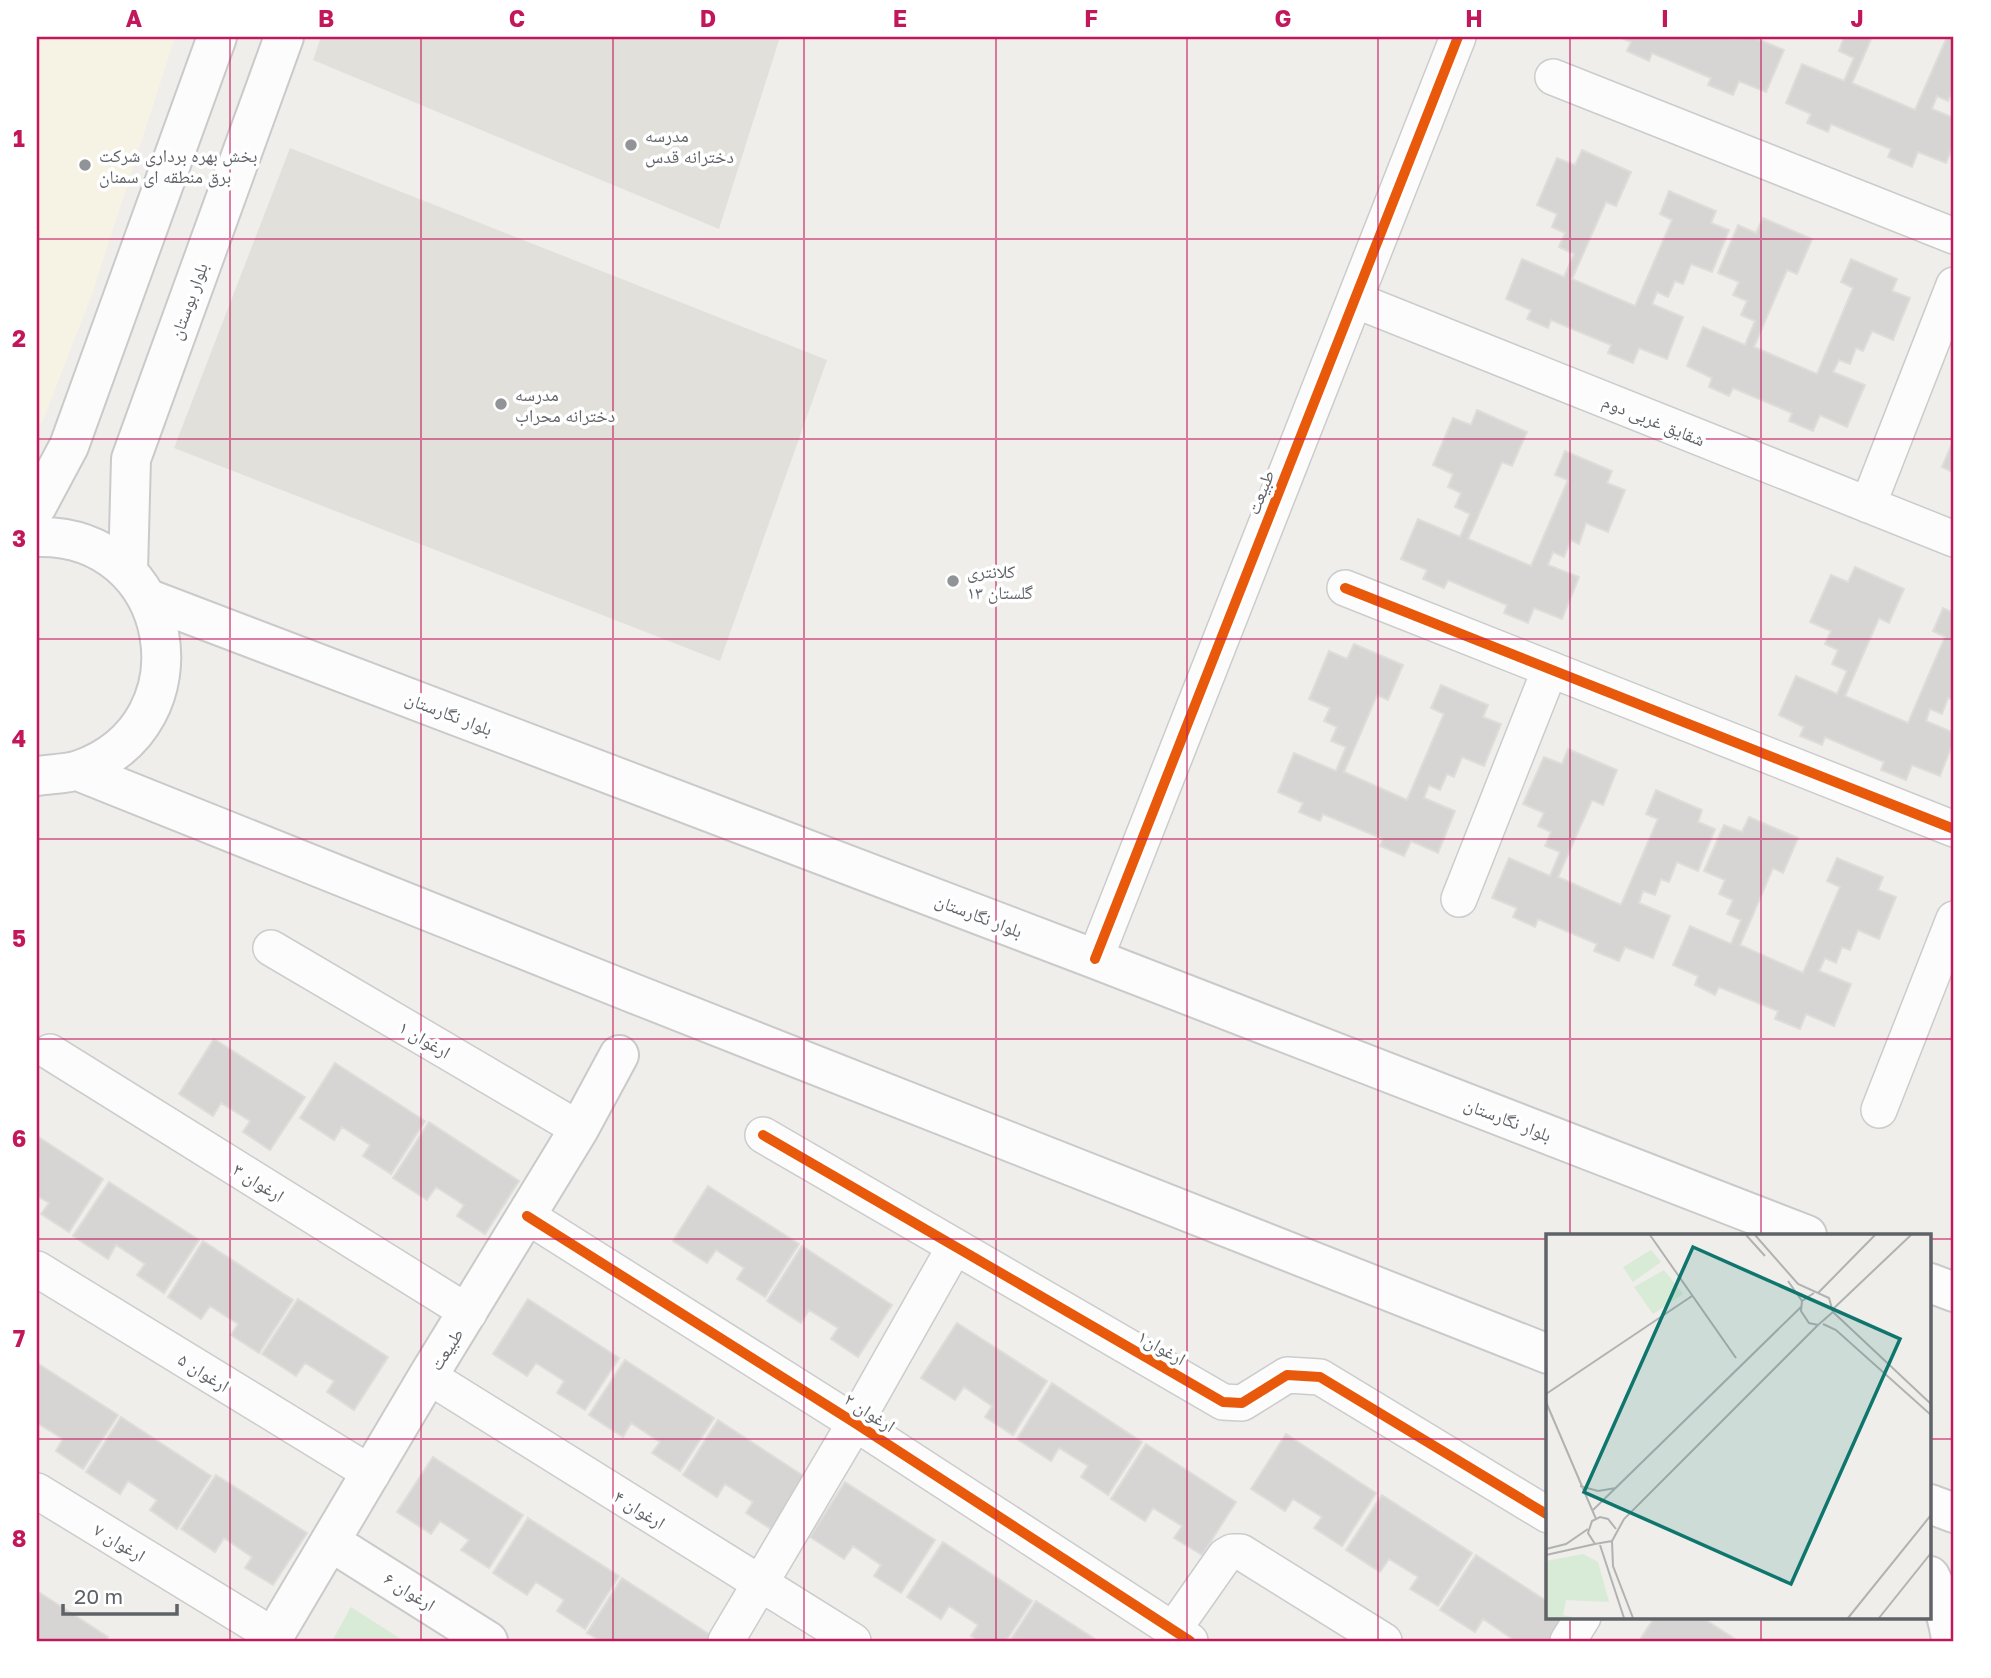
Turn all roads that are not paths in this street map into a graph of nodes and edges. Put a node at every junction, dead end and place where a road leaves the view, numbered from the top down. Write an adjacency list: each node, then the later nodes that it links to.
1 (217, 37): 9 (main road)
2 (284, 37): 12 (main road, بلوار بوستان)
3 (1458, 37): 7 (street, طبیعت)
4 (1553, 77): 5 (street)
5 (1954, 236)
6 (1954, 285): 8 (street)
7 (1355, 300): 8 (street, شقایق غربی دوم); 21 (street, طبیعت)
8 (1868, 505): 11 (street, شقایق غربی دوم)
9 (37, 506)
10 (37, 537): 12 (main road, بلوار نگارستان)
11 (1954, 540)
12 (138, 585): 15 (main road, بلوار بوستان); 21 (main road, بلوار نگارستان)
13 (1345, 588): 14 (street)
14 (1550, 669): 17 (street); 18 (street)
15 (78, 771): 16 (main road); 34 (main road)
16 (37, 776)
17 (1954, 829)
18 (1459, 900)
19 (1954, 919): 24 (street)
20 (271, 948): 25 (street, ارغوان ۱)
21 (1095, 959): 28 (main road, بلوار نگارستان)
22 (50, 1052): 33 (street, ارغوان ۳)
23 (619, 1055): 25 (main road, طبیعت)
24 (1880, 1110)
25 (579, 1129): 27 (main road, طبیعت)
26 (763, 1135): 29 (street, ارغوان۱)
27 (527, 1216): 33 (main road, طبیعت); 36 (street, ارغوان ۲)
28 (1804, 1234)
29 (954, 1248): 36 (street); 41 (street, ارغوان۱)
30 (37, 1269): 37 (street, ارغوان ۵)
31 (1932, 1284): 32 (main road)
32 (1954, 1293)
33 (469, 1313): 35 (main road, طبیعت)
34 (1546, 1352)
35 (428, 1376): 37 (main road, طبیعت); 44 (street, ارغوان ۴)
36 (855, 1423): 44 (street); 46 (street, ارغوان ۲)
37 (372, 1474): 42 (main road, طبیعت)
38 (37, 1491): 47 (street, ارغوان ۷)
39 (1932, 1505): 40 (main road)
40 (1954, 1513)
41 (1546, 1515)
42 (331, 1542): 47 (main road, طبیعت); 48 (main road, ارغوان ۶)
43 (1932, 1580): 53 (main road)
44 (758, 1584): 49 (street); 50 (street, ارغوان ۴)
45 (1582, 1618): 52 (street)
46 (1182, 1636): 51 (street)
47 (272, 1639)
48 (488, 1641)
49 (726, 1641)
50 (853, 1641)
51 (1384, 1641)
52 (1568, 1641)
53 (1951, 1641)

